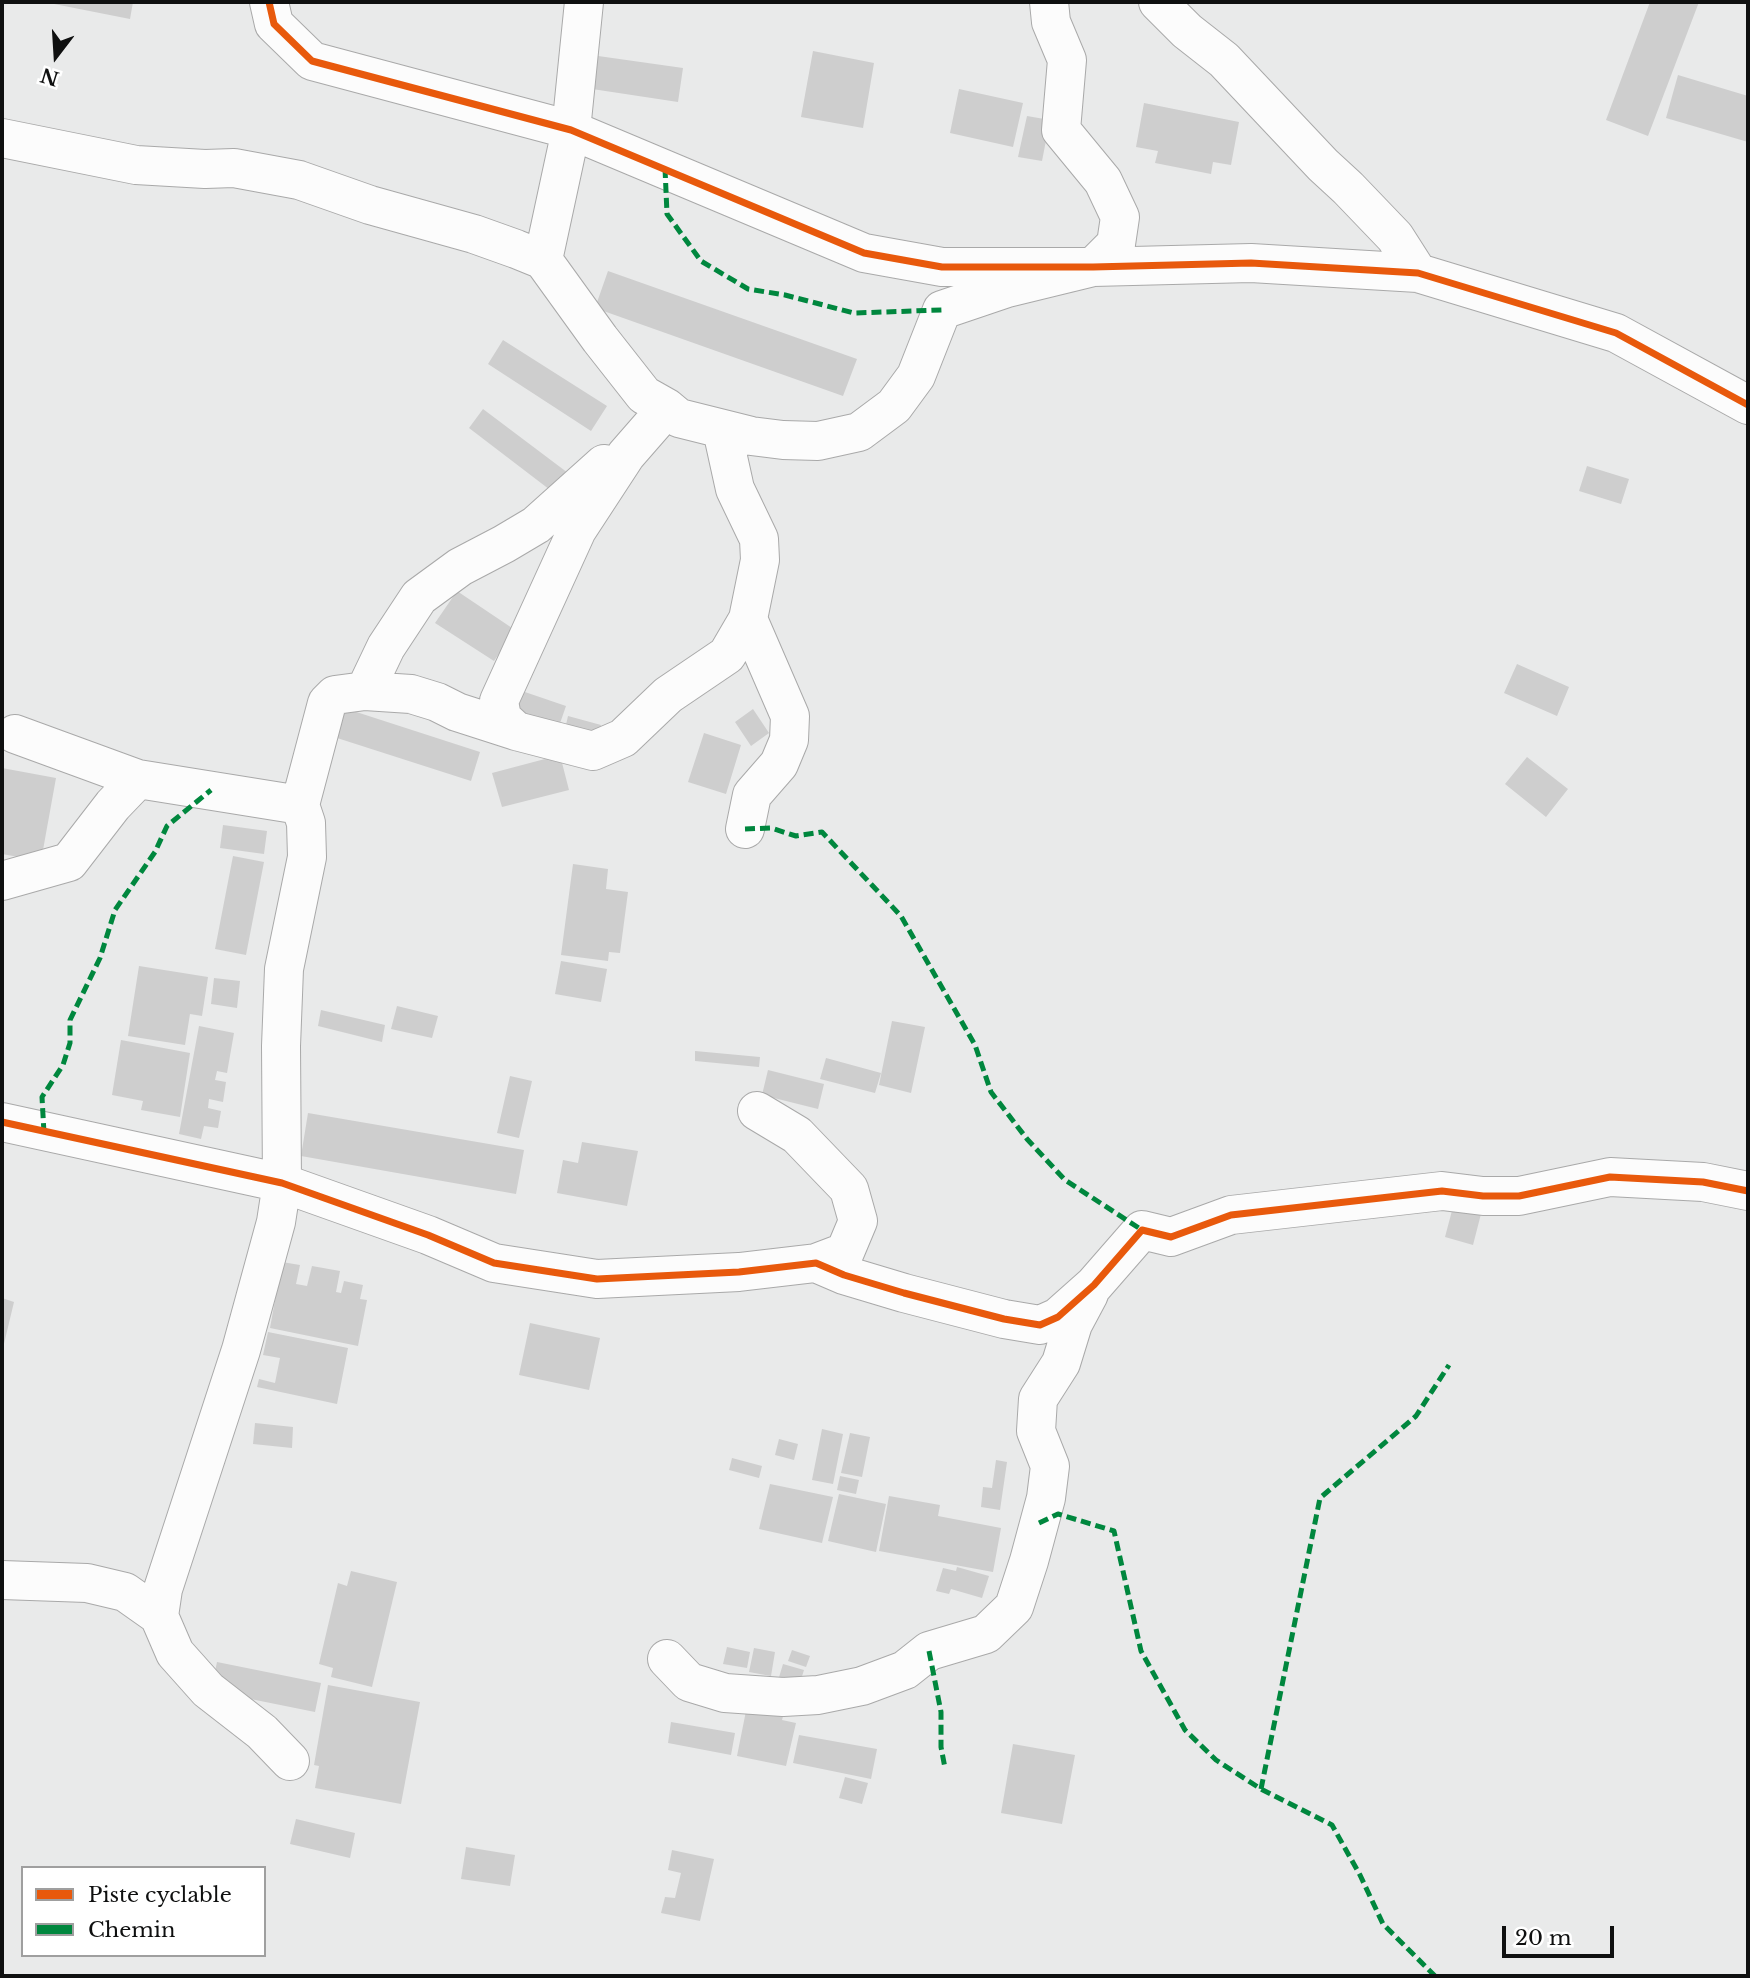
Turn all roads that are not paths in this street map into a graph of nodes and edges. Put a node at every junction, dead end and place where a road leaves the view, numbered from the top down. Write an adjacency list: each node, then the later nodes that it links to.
1 (269, 2): 5 (street)
2 (584, 2): 5 (street)
3 (1049, 2): 8 (street)
4 (1158, 2): 9 (street)
5 (571, 130): 7 (street); 8 (street)
6 (2, 138): 7 (street)
7 (543, 260): 11 (street)
8 (1093, 267): 9 (street); 12 (street)
9 (1419, 273): 10 (street)
10 (1748, 405)
11 (667, 408): 12 (street); 14 (street); 15 (street)
12 (722, 430): 13 (street)
13 (748, 619): 15 (street); 19 (street)
14 (365, 691): 15 (street); 18 (street)
15 (516, 731)
16 (15, 734): 17 (street)
17 (138, 779): 18 (street); 20 (street)
18 (300, 805): 23 (street)
19 (745, 829)
20 (2, 881)
21 (757, 1111): 25 (street)
22 (2, 1122): 23 (street)
23 (282, 1183): 25 (street); 28 (street)
24 (1748, 1191): 26 (street)
25 (816, 1263): 26 (street)
26 (1094, 1285): 29 (street)
27 (2, 1580): 28 (street)
28 (159, 1616): 30 (street)
29 (667, 1659)
30 (290, 1761)

